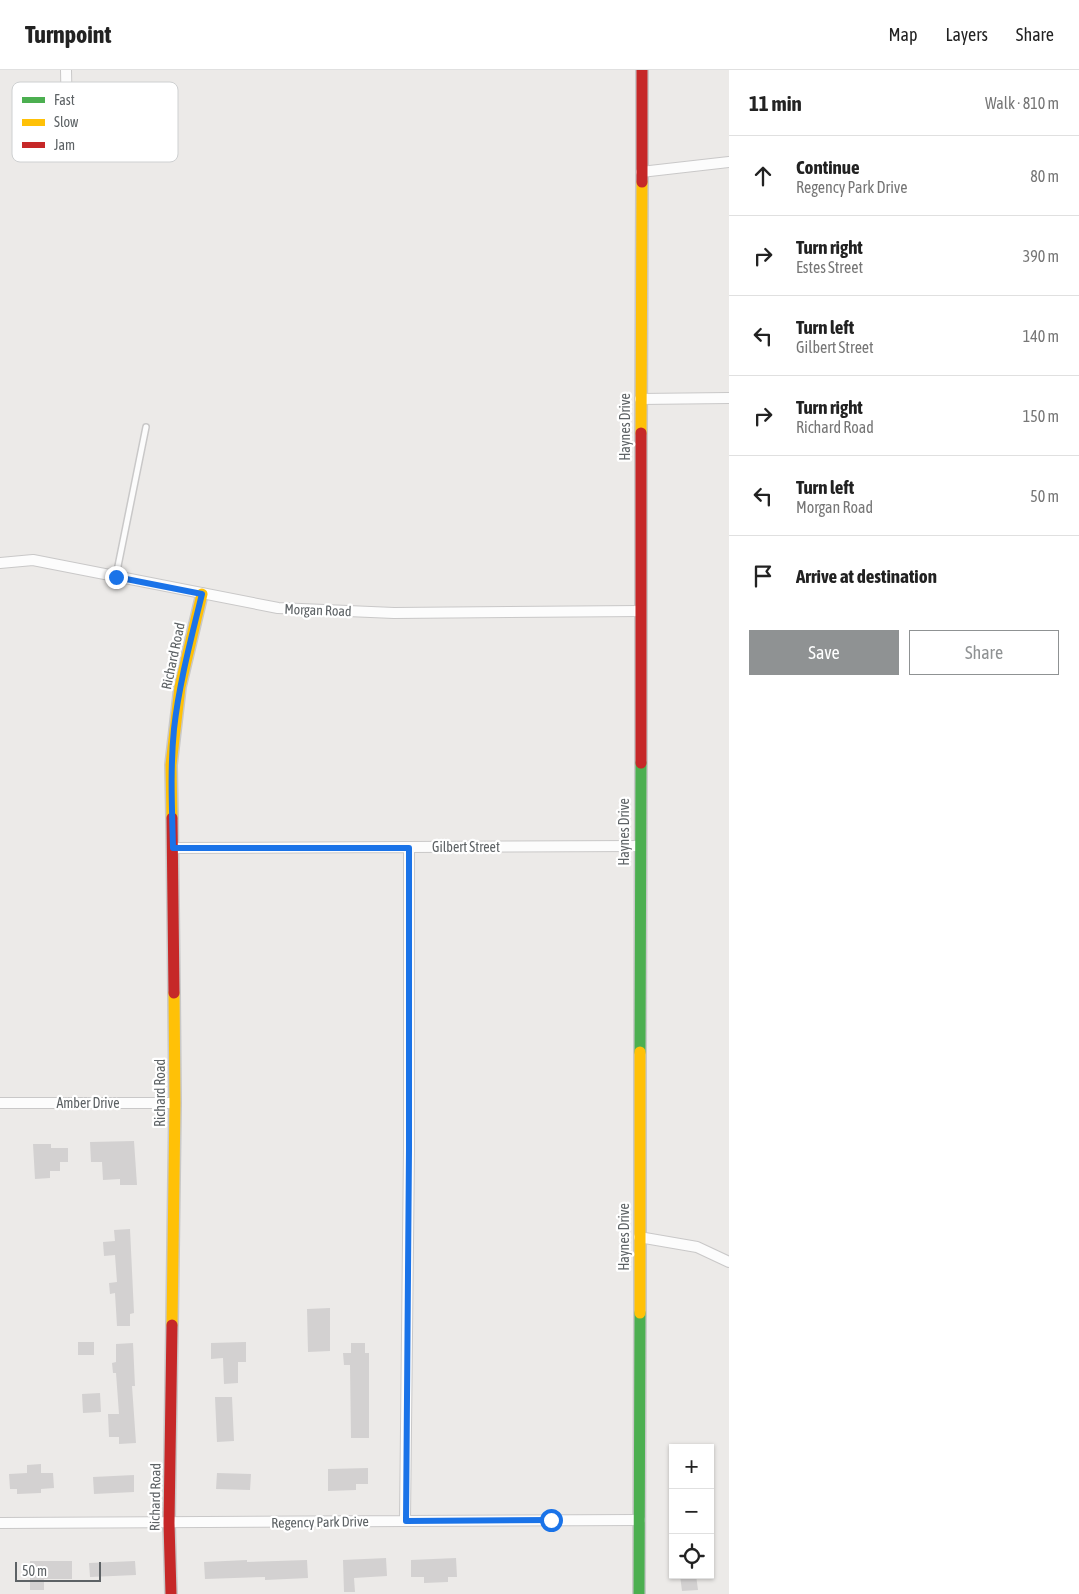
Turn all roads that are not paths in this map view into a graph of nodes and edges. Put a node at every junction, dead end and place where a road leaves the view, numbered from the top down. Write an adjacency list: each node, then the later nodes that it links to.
1 (642, 70): 3 (street, Haynes Drive)
2 (729, 162): 3 (street)
3 (641, 172): 5 (street, Haynes Drive)
4 (729, 398): 5 (street)
5 (640, 399): 10 (street, Haynes Drive)
6 (146, 427): 8 (lane)
7 (0, 563): 8 (street, Morgan Road)
8 (116, 577): 9 (street, Morgan Road)
9 (202, 594): 10 (street, Morgan Road); 12 (street, Richard Road)
10 (641, 611): 11 (street, Haynes Drive)
11 (639, 846): 13 (street, Gilbert Street); 16 (street, Haynes Drive)
12 (173, 848): 13 (street, Gilbert Street); 14 (street, Richard Road)
13 (409, 848): 19 (street)
14 (175, 1103): 15 (street, Amber Drive); 20 (street, Richard Road)
15 (0, 1104)
16 (639, 1237): 17 (street); 18 (street, Haynes Drive)
17 (729, 1262)
18 (640, 1520): 19 (street, Regency Park Drive); 23 (street, Haynes Drive)
19 (406, 1521): 20 (street, Regency Park Drive)
20 (169, 1523): 21 (street, Regency Park Drive); 22 (street, Richard Road)
21 (0, 1524)
22 (171, 1594)
23 (639, 1594)

